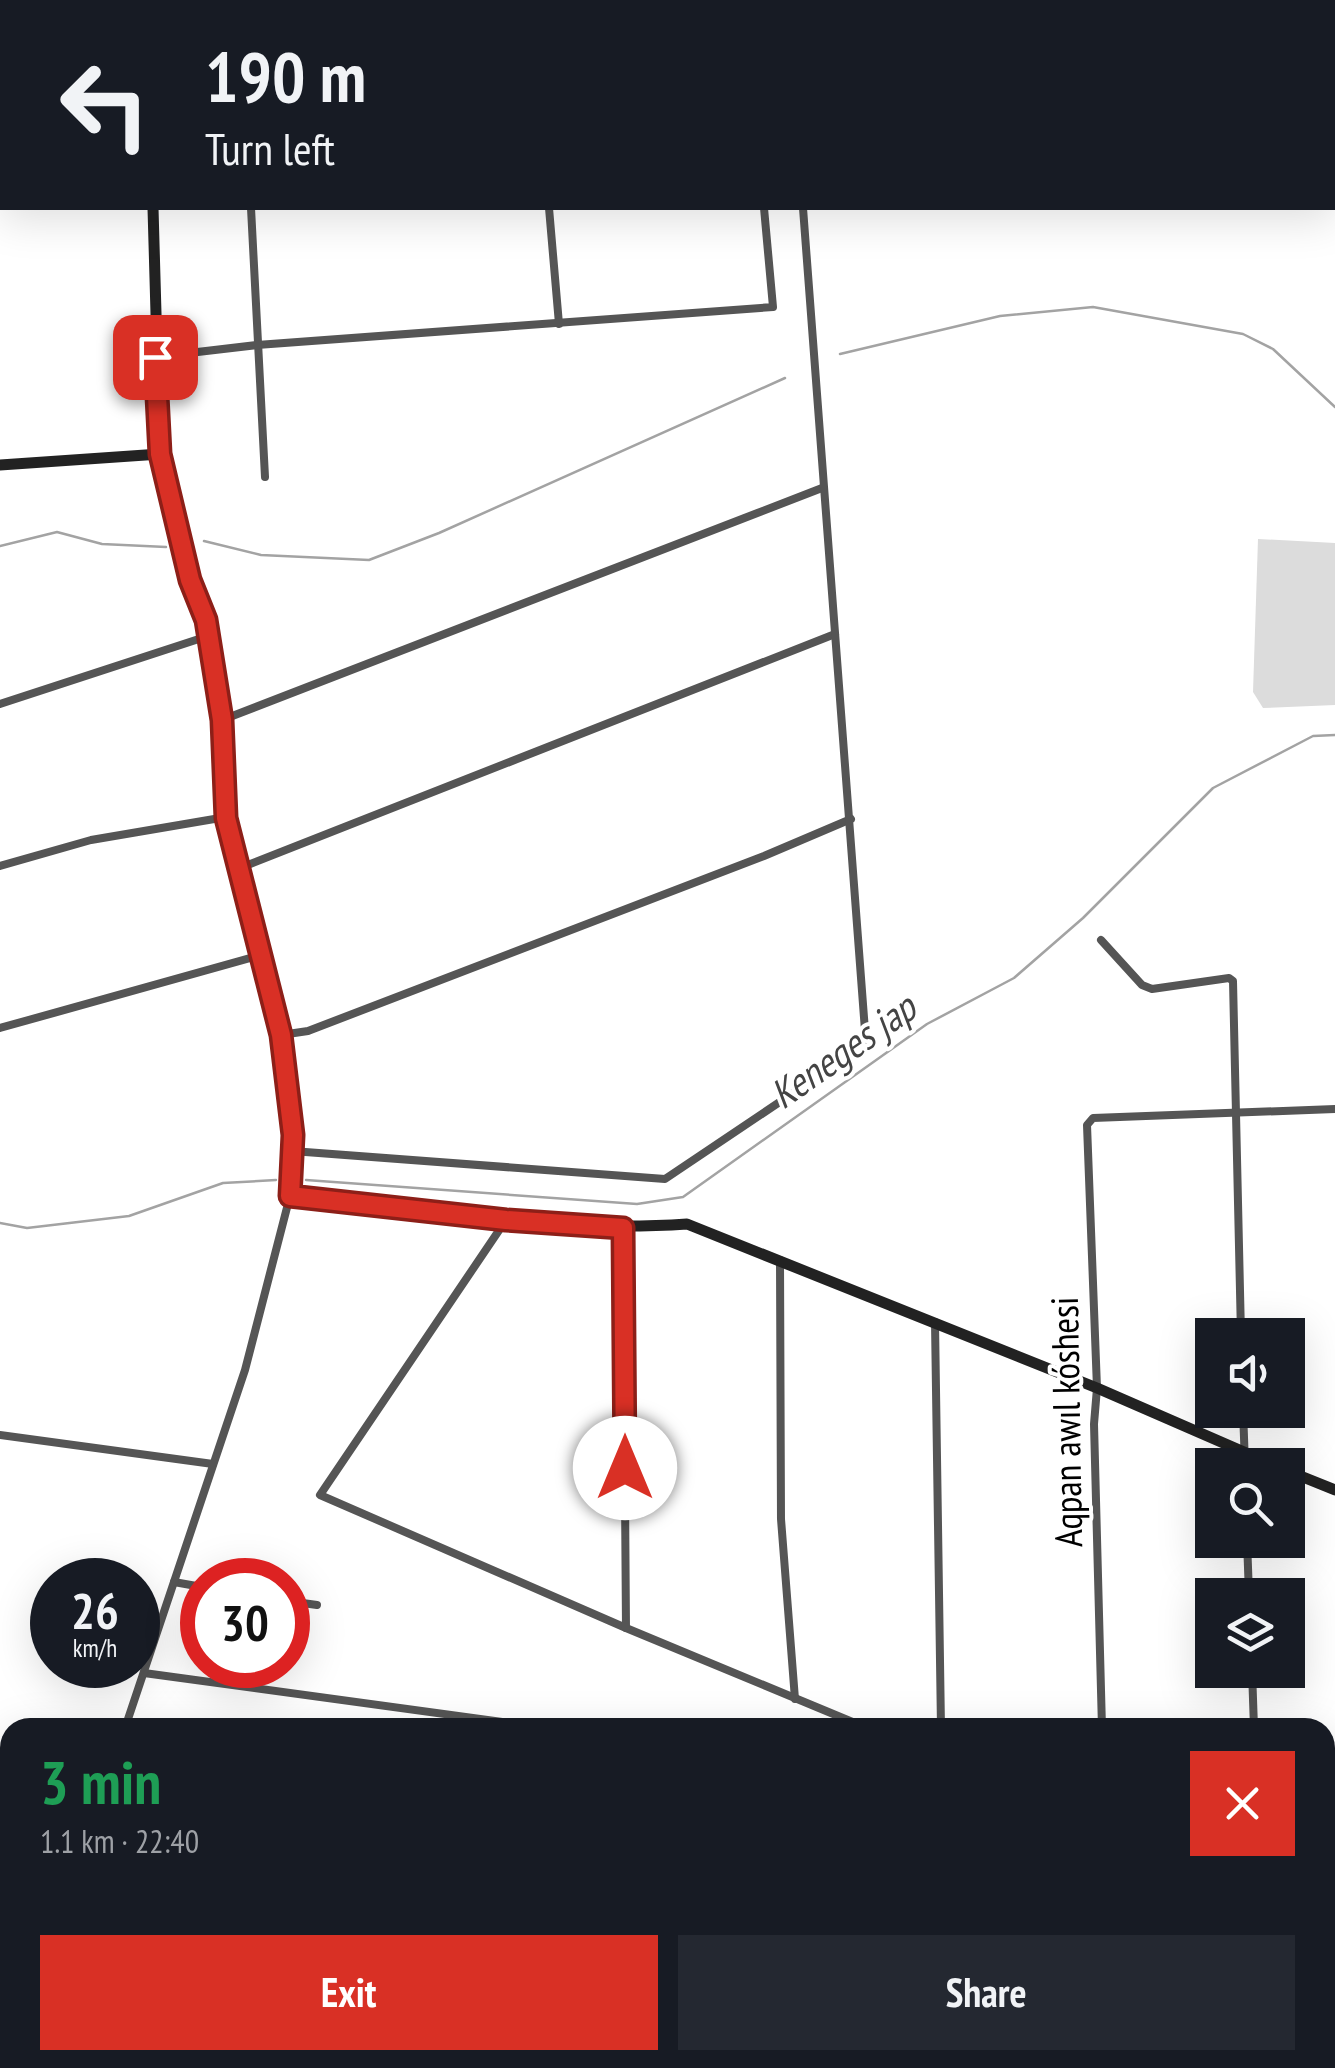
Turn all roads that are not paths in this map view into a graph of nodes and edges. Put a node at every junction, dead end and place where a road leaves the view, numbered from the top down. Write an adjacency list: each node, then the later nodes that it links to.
1 (153, 210): 8 (street)
2 (251, 210): 7 (street)
3 (549, 210): 6 (street)
4 (764, 210): 6 (street)
5 (803, 210): 12 (street)
6 (559, 324): 7 (street)
7 (257, 345): 8 (street); 11 (street)
8 (155, 357): 9 (street)
9 (160, 454): 10 (street); 14 (street)
10 (0, 465)
11 (265, 476)
12 (822, 488): 13 (street); 16 (street)
13 (836, 634): 18 (street); 20 (street)
14 (208, 636): 15 (street); 16 (street)
15 (0, 704)
16 (222, 720): 17 (street)
17 (226, 818): 19 (street); 20 (street)
18 (851, 818): 24 (street); 27 (street)
19 (0, 866)
20 (240, 868): 22 (street)
21 (1101, 940): 26 (street)
22 (261, 955): 23 (street); 24 (street)
23 (0, 1028)
24 (281, 1035): 27 (street)
25 (1335, 1109): 26 (street)
26 (1236, 1110): 32 (street); 34 (street, Aqpan awıl kóshesi)
27 (292, 1151): 28 (street)
28 (290, 1196): 29 (street); 37 (street)
29 (506, 1220): 30 (street); 45 (street)
30 (623, 1228): 31 (street); 45 (street)
31 (780, 1260): 33 (street); 49 (street)
32 (1242, 1318)
33 (935, 1322): 34 (street); 53 (street)
34 (1098, 1388): 36 (street); 54 (street, Aqpan awıl kóshesi)
35 (0, 1435): 37 (street)
36 (1221, 1448)
37 (214, 1464): 40 (street)
38 (1305, 1478): 39 (street)
39 (1335, 1490)
40 (174, 1582): 41 (street); 44 (street)
41 (180, 1583)
42 (310, 1604): 43 (street)
43 (317, 1605)
44 (160, 1624)
45 (626, 1628): 49 (street)
46 (160, 1675): 51 (street)
47 (139, 1688): 50 (street)
48 (1253, 1688): 55 (street)
49 (795, 1698): 52 (street)
50 (128, 1718)
51 (473, 1718)
52 (843, 1718)
53 (941, 1718)
54 (1102, 1718)
55 (1254, 1718)

